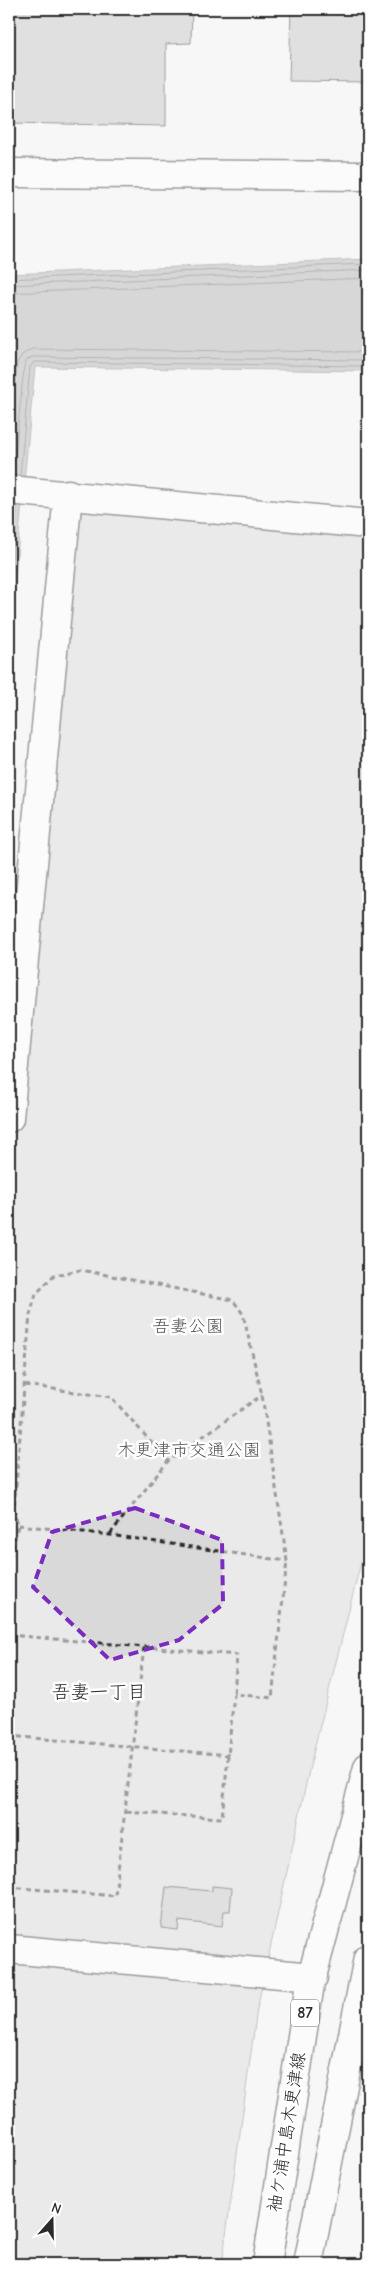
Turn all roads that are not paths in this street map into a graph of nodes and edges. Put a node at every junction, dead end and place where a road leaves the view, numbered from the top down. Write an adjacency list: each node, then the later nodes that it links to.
1 (9, 173): 2 (main road)
2 (368, 176)
3 (9, 490): 4 (main road)
4 (58, 494): 5 (main road); 6 (main road)
5 (368, 524)
6 (9, 1118)
7 (368, 1767): 10 (main road, 袖ケ浦中島木更津線 / 87)
8 (9, 1949): 10 (main road)
9 (368, 1959): 12 (main road)
10 (313, 1977): 11 (main road, 袖ケ浦中島木更津線 / 87)
11 (267, 2264)
12 (308, 2264)

